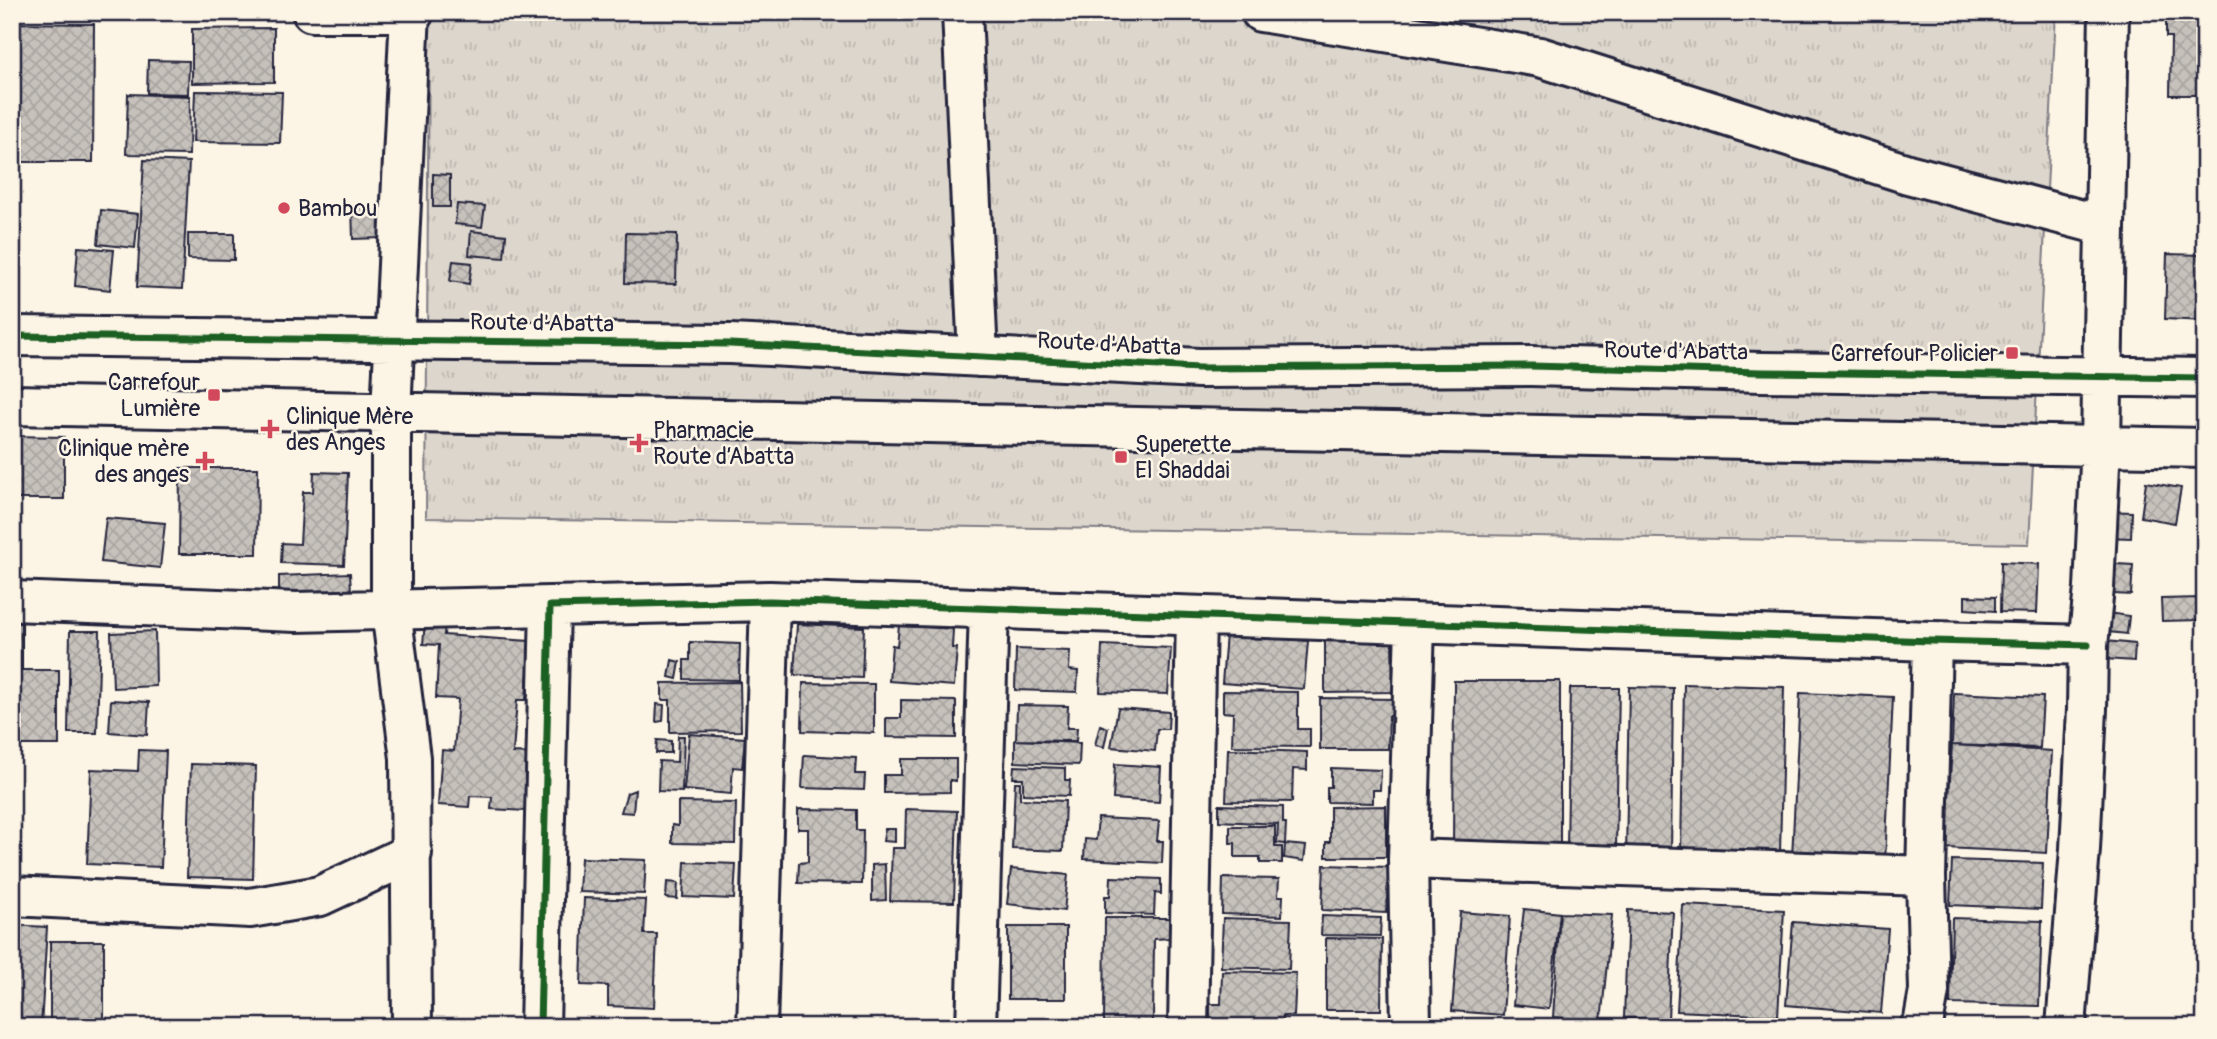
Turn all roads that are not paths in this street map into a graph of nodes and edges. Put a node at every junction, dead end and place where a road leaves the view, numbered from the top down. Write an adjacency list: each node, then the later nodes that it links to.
1 (312, 12): 5 (street)
2 (962, 12): 9 (street)
3 (1261, 12): 6 (street)
4 (2109, 12): 6 (street)
5 (411, 13): 8 (street)
6 (2105, 226): 10 (street)
7 (12, 336): 8 (street, Route d'Abatta)
8 (394, 340): 9 (street, Route d'Abatta); 13 (street)
9 (978, 356): 10 (street, Route d'Abatta)
10 (2102, 376): 11 (street, Route d'Abatta); 14 (street)
11 (2205, 378)
12 (12, 405): 13 (street)
13 (391, 412): 14 (street); 20 (street)
14 (2101, 444): 15 (street); 24 (street)
15 (2205, 448)
16 (12, 601): 20 (street)
17 (770, 601): 18 (street); 19 (street); 31 (street)
18 (550, 606): 20 (street); 30 (street)
19 (989, 609): 21 (street); 32 (street)
20 (391, 610): 25 (street)
21 (1196, 616): 22 (street); 33 (street)
22 (1415, 624): 23 (street); 26 (street)
23 (1932, 642): 24 (street); 27 (street)
24 (2088, 645): 36 (street)
25 (412, 853): 28 (street); 29 (street)
26 (1408, 859): 27 (street); 34 (street)
27 (1926, 876): 35 (street)
28 (12, 896)
29 (412, 1027)
30 (540, 1027)
31 (757, 1027)
32 (976, 1027)
33 (1188, 1027)
34 (1410, 1027)
35 (1920, 1027)
36 (2066, 1027)

